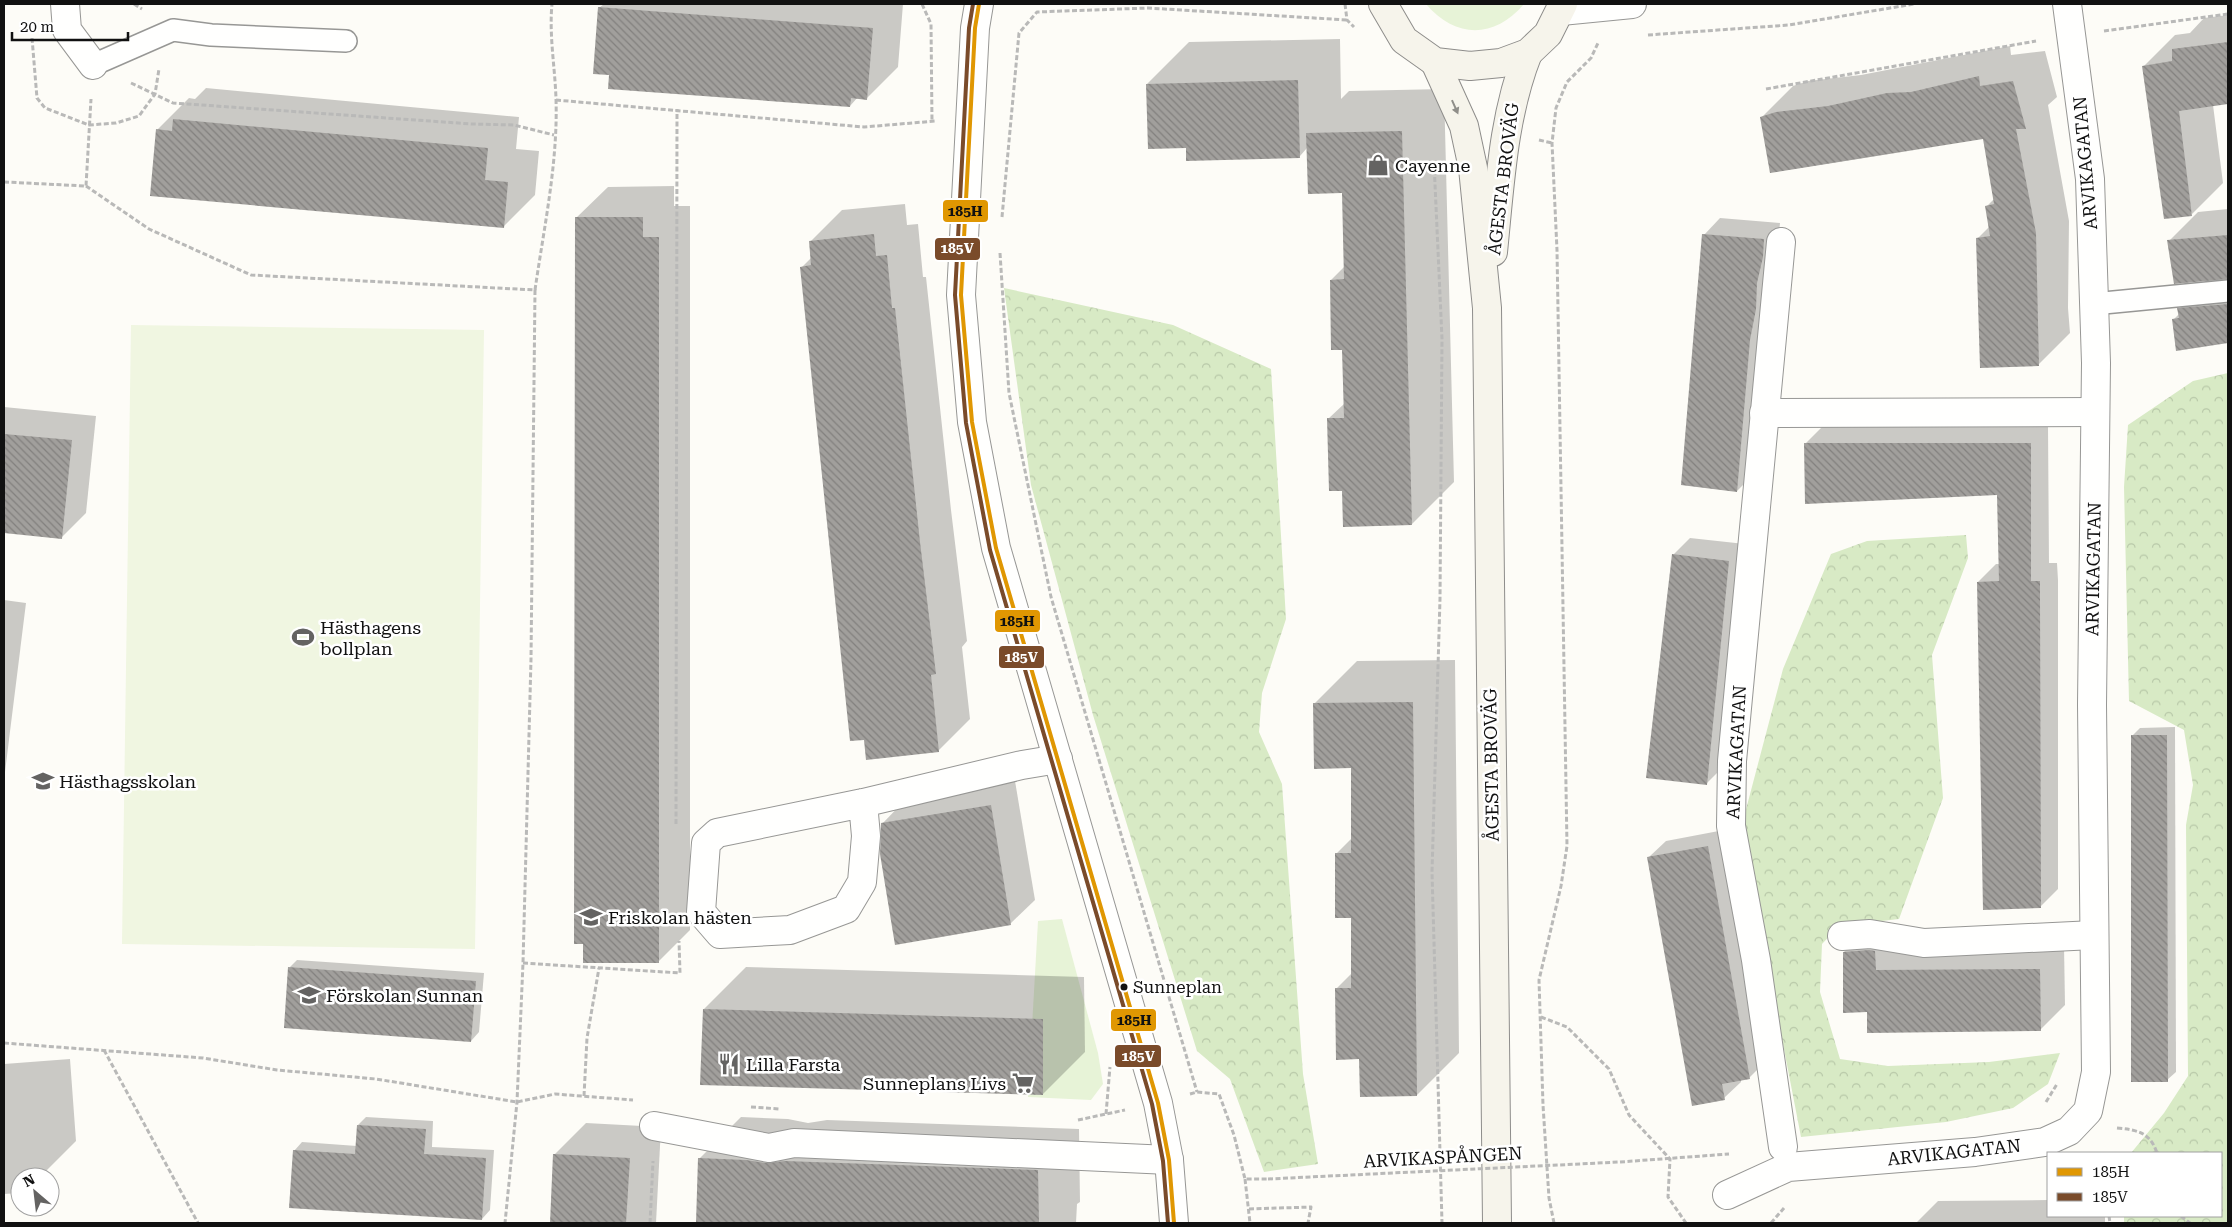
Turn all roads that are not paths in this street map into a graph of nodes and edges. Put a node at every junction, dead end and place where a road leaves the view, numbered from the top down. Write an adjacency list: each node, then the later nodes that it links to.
1 (65, 4): 10 (street)
2 (979, 4): 17 (street)
3 (2067, 4): 13 (street, ARVIKAGATAN)
4 (1380, 5): 9 (main road, ÅGESTA BROVÄG)
5 (1624, 5): 6 (street)
6 (1562, 7): 8 (main road, ÅGESTA BROVÄG)
7 (346, 41): 10 (lane)
8 (1528, 53): 9 (main road, ÅGESTA BROVÄG); 14 (main road, ÅGESTA BROVÄG)
9 (1436, 62): 14 (main road, ÅGESTA BROVÄG, one-way to 14)
10 (92, 65)
11 (1781, 242): 16 (street, ARVIKAGATAN)
12 (2228, 291): 13 (lane)
13 (2094, 304): 15 (street, ARVIKAGATAN)
14 (1487, 308): 26 (main road, ÅGESTA BROVÄG)
15 (2095, 412): 16 (street); 19 (street, ARVIKAGATAN)
16 (1764, 413): 22 (street, ARVIKAGATAN)
17 (1058, 759): 18 (street); 23 (street)
18 (863, 803): 18 (street)
19 (2094, 935): 20 (street); 24 (street, ARVIKAGATAN)
20 (1842, 936)
21 (654, 1126): 23 (street)
22 (1783, 1147)
23 (1169, 1160): 25 (street)
24 (1728, 1194)
25 (1174, 1223)
26 (1497, 1223)

